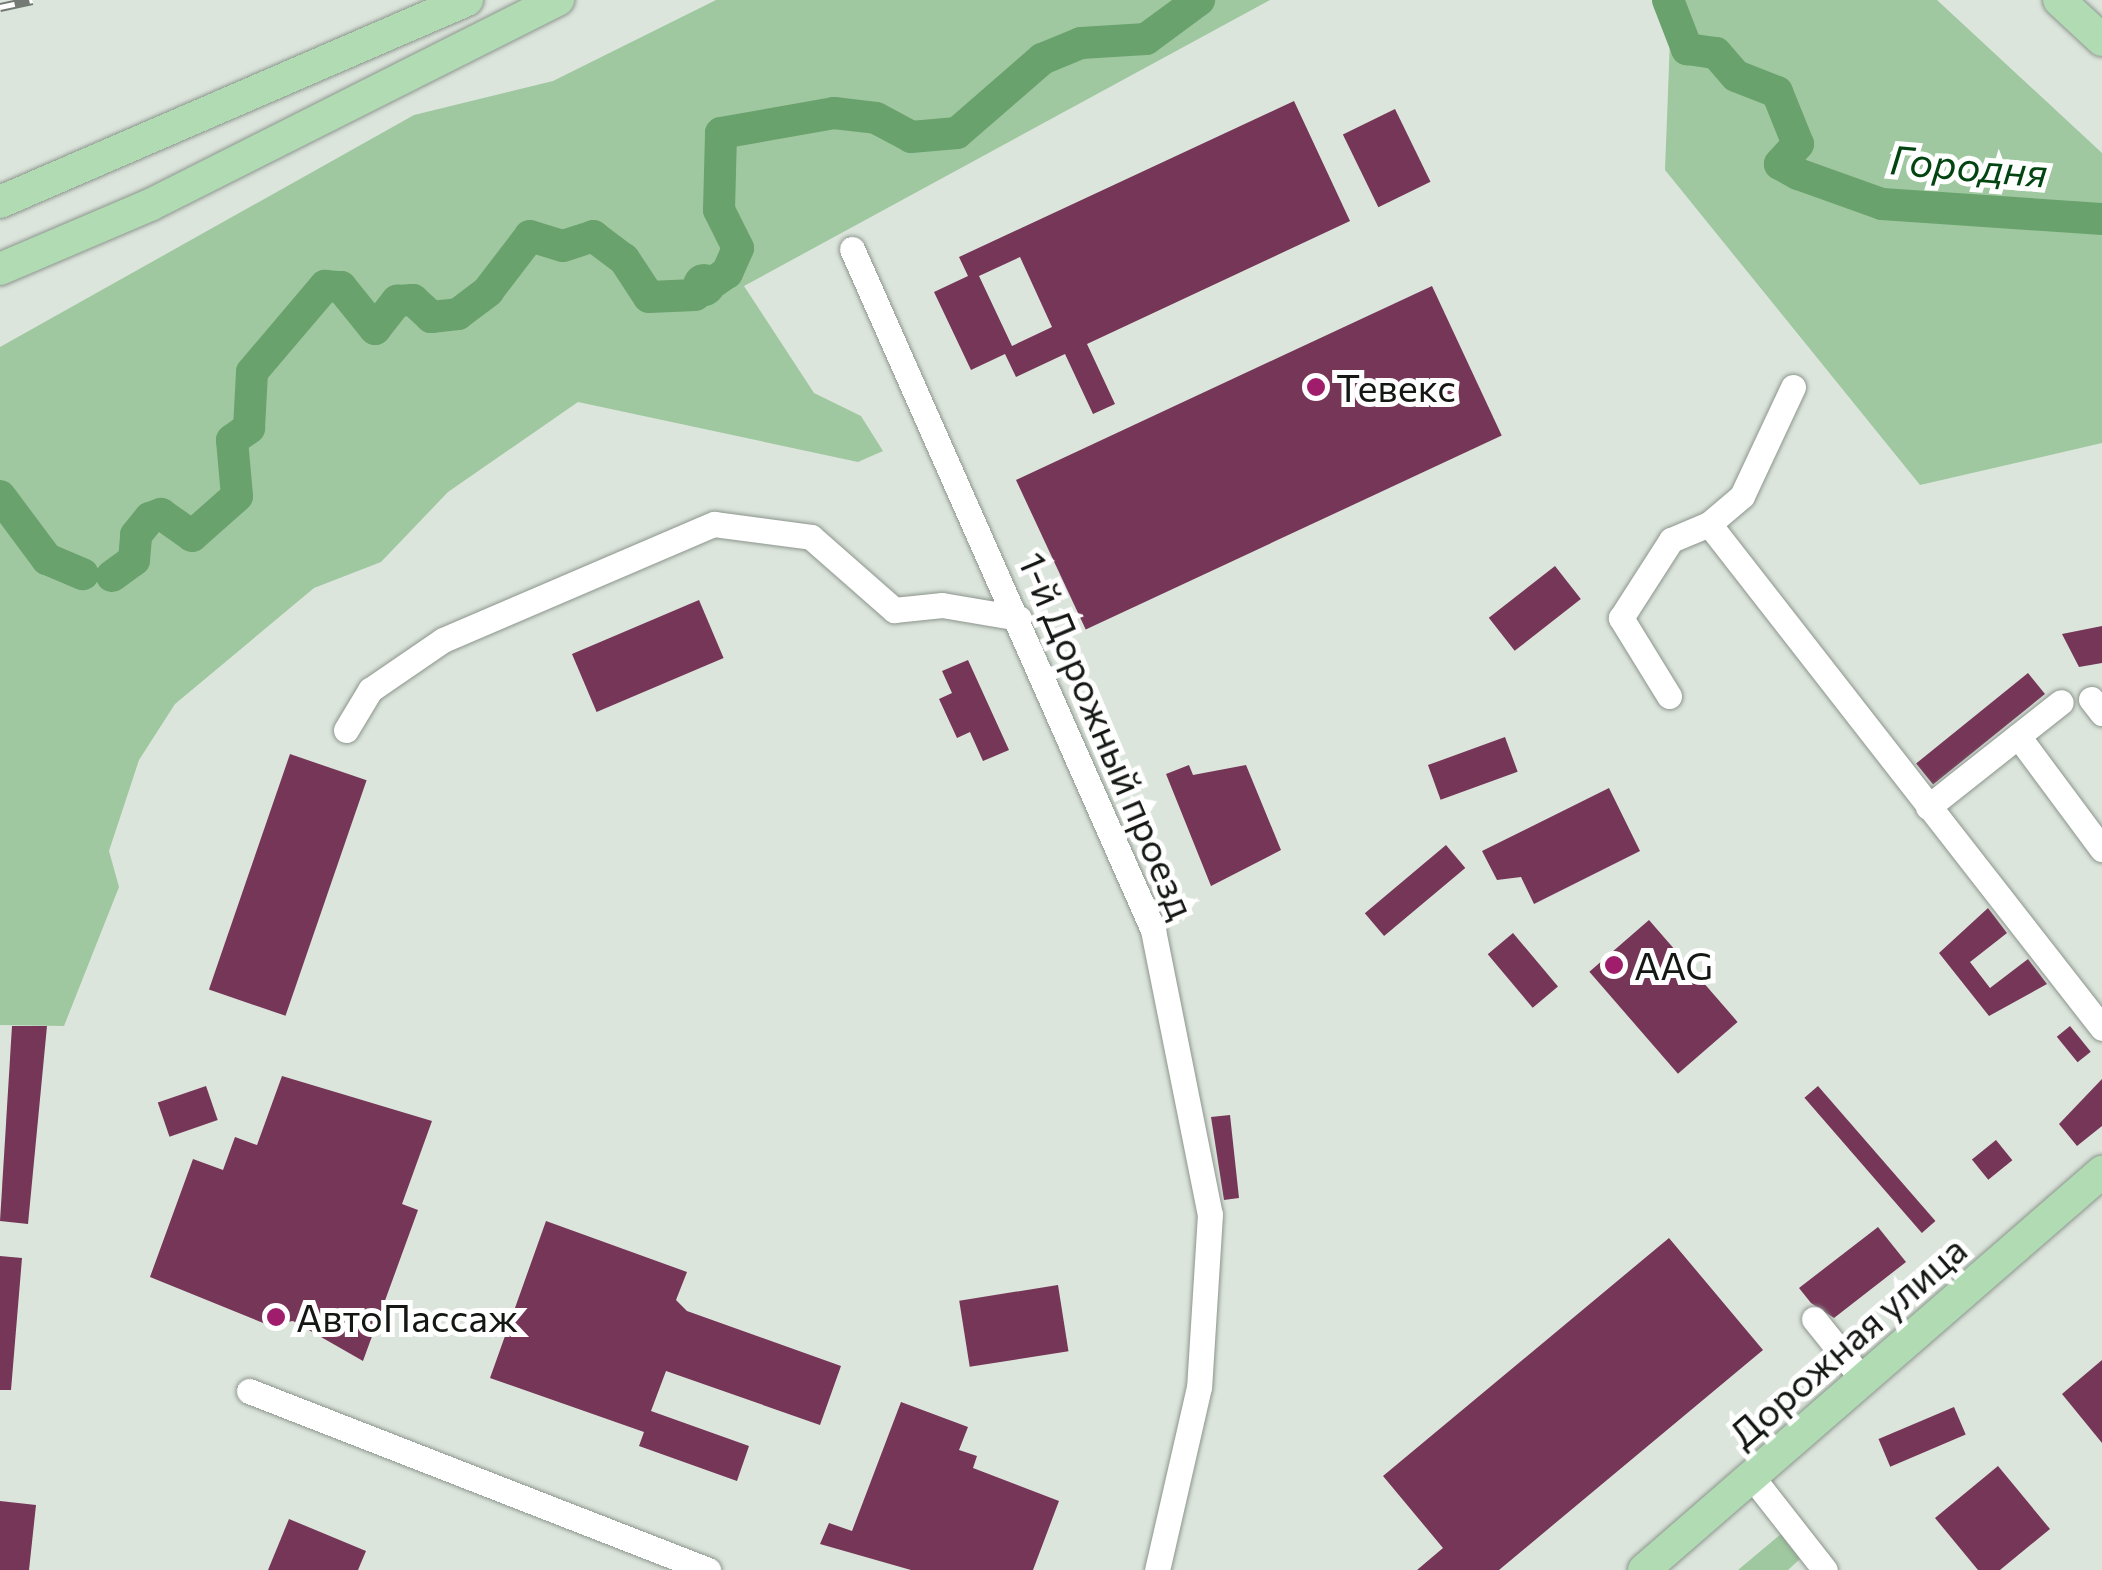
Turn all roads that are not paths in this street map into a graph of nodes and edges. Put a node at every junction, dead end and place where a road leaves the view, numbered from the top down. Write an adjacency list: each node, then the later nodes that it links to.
1 (468, 0): 5 (main road)
2 (558, 0): 7 (main road)
3 (2059, 0): 4 (main road)
4 (2102, 40)
5 (0, 202)
6 (852, 249): 10 (street, 1-й Дорожный проезд)
7 (0, 269)
8 (1794, 388): 9 (street)
9 (1709, 524): 11 (street); 15 (street)
10 (1019, 618): 13 (street); 24 (street, 1-й Дорожный проезд)
11 (1668, 696)
12 (2061, 702): 14 (street)
13 (346, 730)
14 (2018, 736): 15 (street); 16 (street)
15 (1928, 807): 17 (street)
16 (2102, 849)
17 (2102, 1028)
18 (2102, 1172): 20 (main road, Дорожная улица)
19 (1814, 1319): 20 (street)
20 (1862, 1380): 22 (main road, Дорожная улица)
21 (249, 1391): 23 (street)
22 (1752, 1476): 25 (main road, Дорожная улица); 26 (street)
23 (708, 1570)
24 (1157, 1570)
25 (1644, 1570)
26 (1825, 1570)

